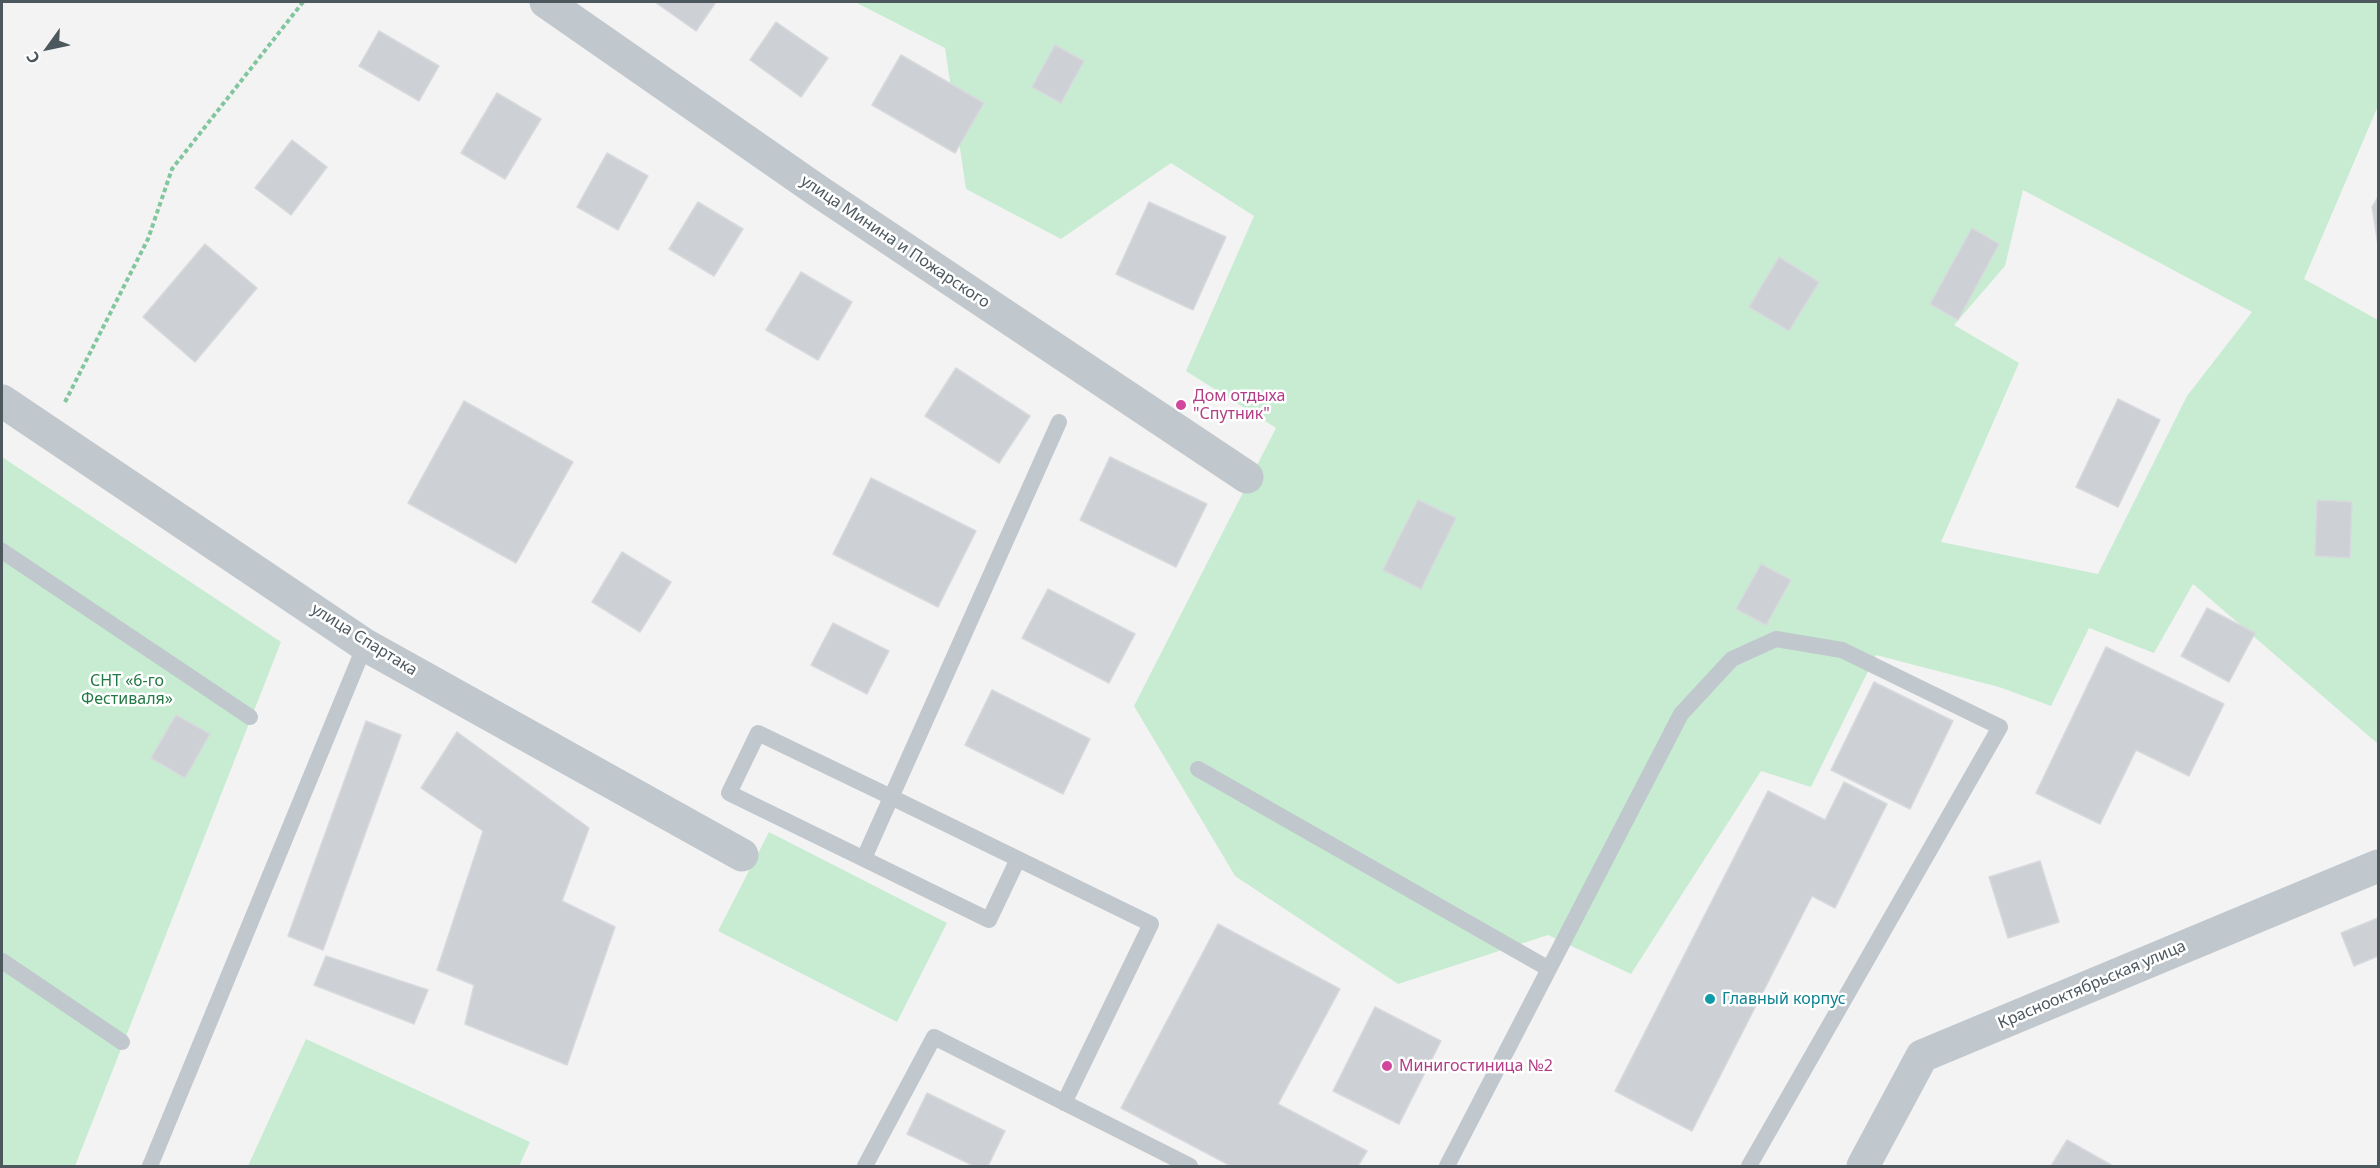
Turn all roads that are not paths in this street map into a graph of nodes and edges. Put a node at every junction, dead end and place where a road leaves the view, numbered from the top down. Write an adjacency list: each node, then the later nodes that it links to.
1 (546, 2): 4 (street, улица Минина и Пожарского)
2 (2, 400): 6 (street, улица Спартака)
3 (1059, 422): 9 (lane)
4 (1247, 477)
5 (2, 551): 7 (lane)
6 (365, 645): 10 (street, улица Спартака); 18 (lane)
7 (250, 717)
8 (1198, 770): 15 (lane)
9 (891, 797): 11 (lane); 11 (lane); 12 (lane)
10 (742, 855)
11 (864, 858): 12 (lane)
12 (1018, 859): 17 (lane)
13 (2379, 866): 23 (street, Краснооктябрьская улица)
14 (2, 962): 16 (lane)
15 (1549, 969): 21 (lane); 22 (lane)
16 (122, 1042)
17 (1064, 1103): 19 (lane); 20 (lane)
18 (150, 1167)
19 (865, 1167)
20 (1190, 1167)
21 (1447, 1167)
22 (1749, 1167)
23 (1863, 1167)

